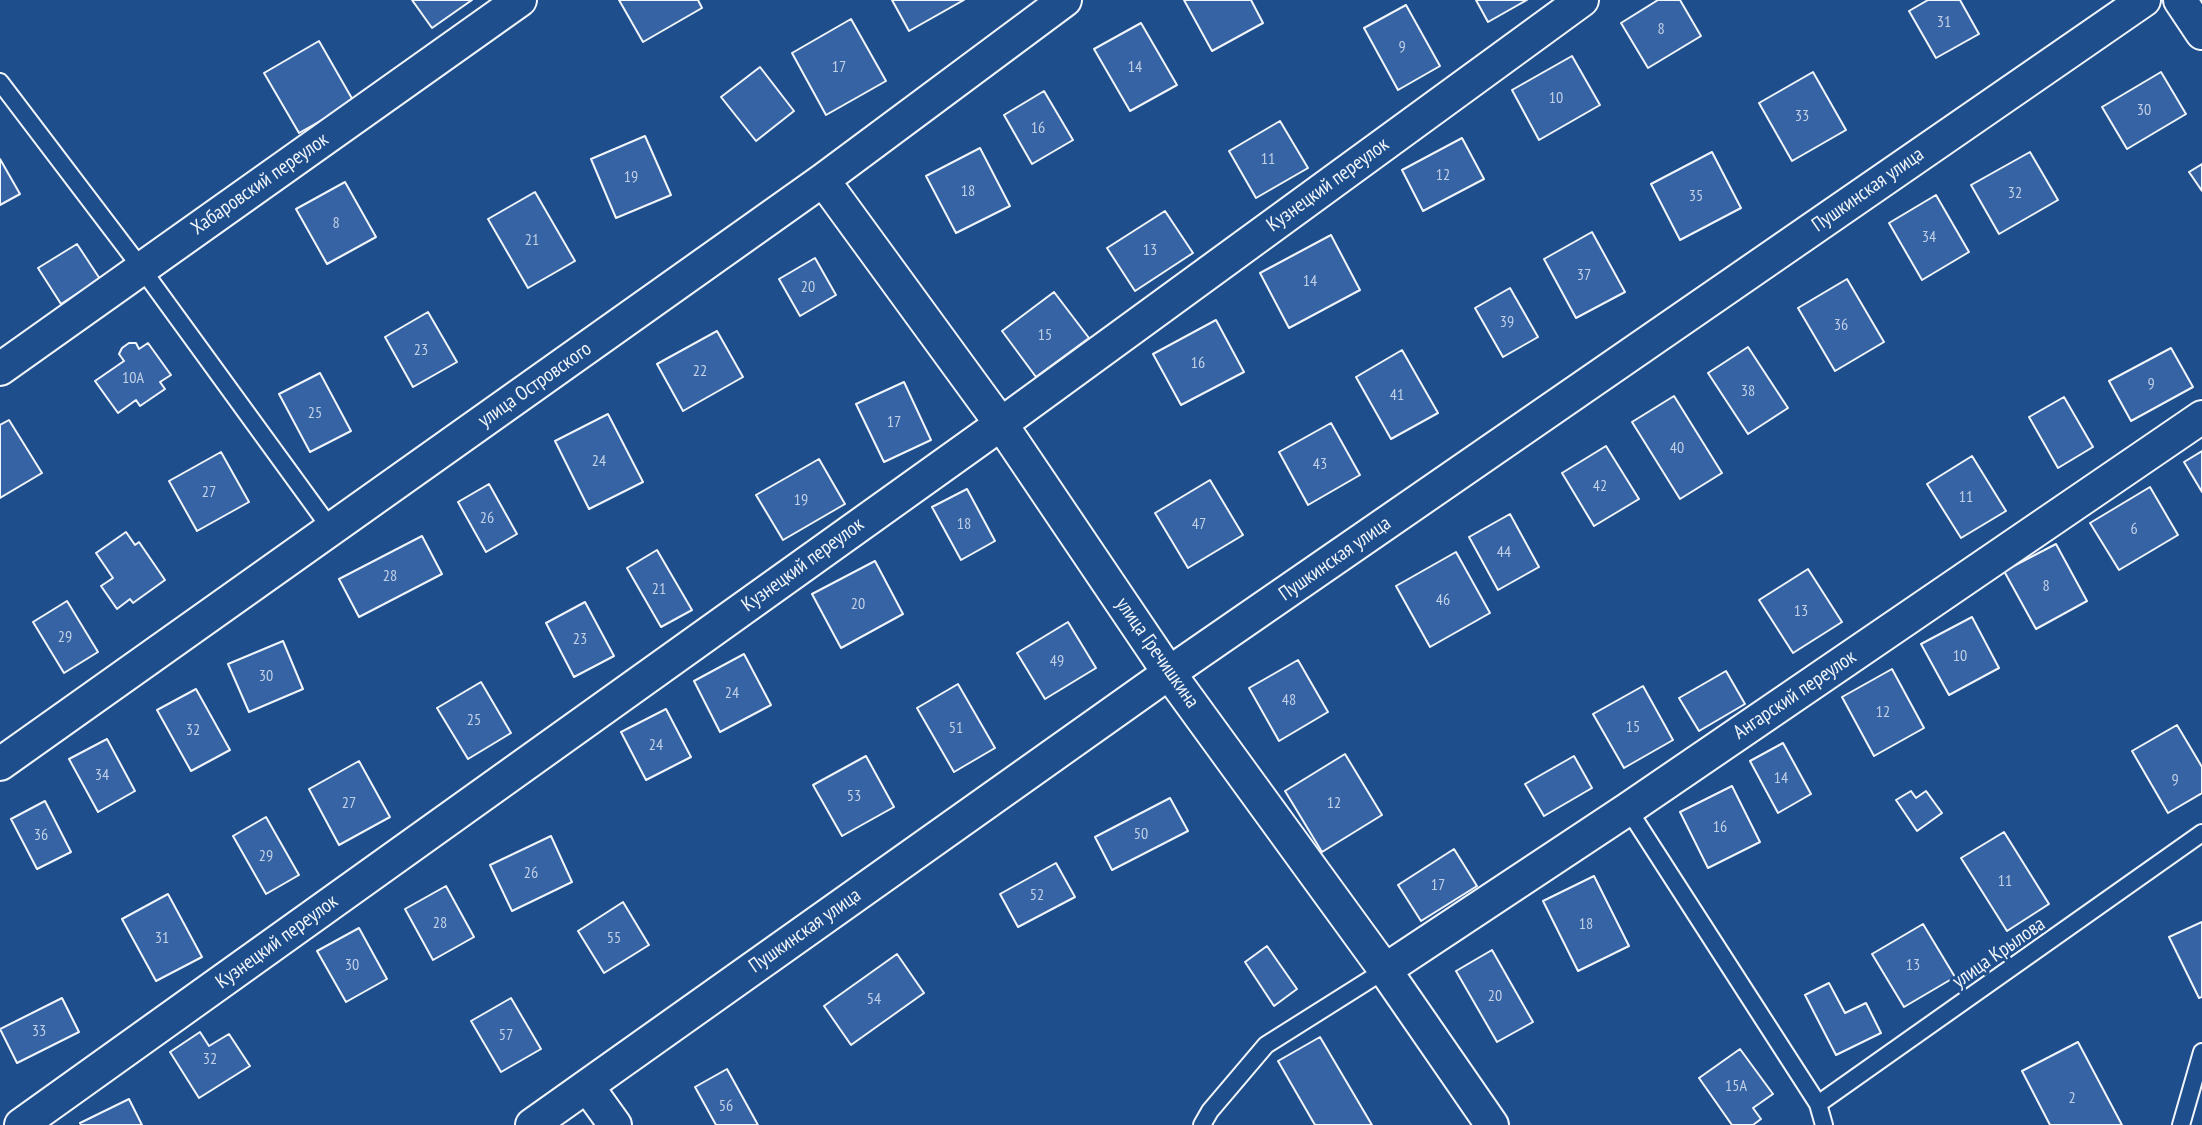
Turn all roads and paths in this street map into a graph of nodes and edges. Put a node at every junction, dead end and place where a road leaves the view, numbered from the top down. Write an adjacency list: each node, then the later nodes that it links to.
1 (520, 0): 9 (street, Хабаровский переулок)
2 (1065, 0): 8 (street, улица Островского)
3 (1582, 0): 12 (street, Кузнецкий переулок)
4 (2144, 0): 14 (street, Пушкинская улица)
5 (2180, 0): 6 (street)
6 (2202, 33)
7 (0, 82): 9 (lane)
8 (823, 180): 12 (street, улица Гречишкина); 13 (street, улица Островского)
9 (142, 269): 10 (street, Хабаровский переулок); 13 (lane)
10 (0, 369)
11 (2202, 417): 16 (street, Ангарский переулок)
12 (1001, 424): 14 (street, улица Гречишкина); 22 (street, Кузнецкий переулок)
13 (331, 529): 15 (street, улица Островского)
14 (1169, 673): 18 (street, улица Гречишкина); 20 (street, Пушкинская улица)
15 (0, 764)
16 (1628, 809): 18 (street, Ангарский переулок); 21 (lane)
17 (2202, 833): 21 (lane, улица Крылова)
18 (1385, 970): 25 (lane); 26 (street, улица Гречишкина)
19 (2202, 1052): 28 (lane)
20 (587, 1086): 23 (street, Пушкинская улица); 24 (street)
21 (1818, 1104): 27 (lane)
22 (21, 1125)
23 (532, 1125)
24 (615, 1125)
25 (1202, 1125)
26 (1492, 1125)
27 (1824, 1125)
28 (2181, 1125)

